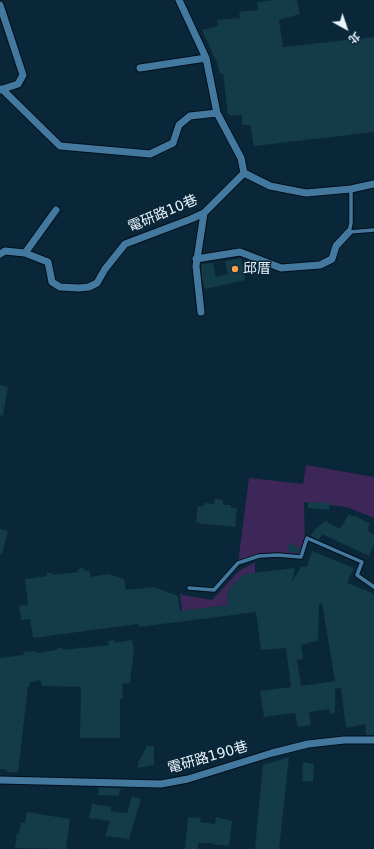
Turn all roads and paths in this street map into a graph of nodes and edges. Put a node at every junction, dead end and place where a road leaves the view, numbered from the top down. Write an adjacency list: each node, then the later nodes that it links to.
1 (179, 0): 3 (street)
2 (0, 5): 5 (street)
3 (206, 58): 4 (street); 6 (street)
4 (140, 68)
5 (1, 90): 6 (street)
6 (217, 113): 7 (street)
7 (244, 173): 9 (street); 11 (street, 電研路10巷)
8 (374, 184): 9 (street)
9 (351, 189): 13 (lane)
10 (56, 210): 14 (street)
11 (204, 213): 14 (street, 電研路10巷); 16 (street)
12 (374, 230): 13 (lane)
13 (349, 232): 16 (street)
14 (25, 253): 15 (street, 電研路10巷)
15 (0, 254)
16 (196, 259): 17 (street)
17 (201, 312)
18 (189, 588): 19 (lane)
19 (374, 588)
20 (374, 740): 21 (street, 電研路190巷)
21 (0, 780)

